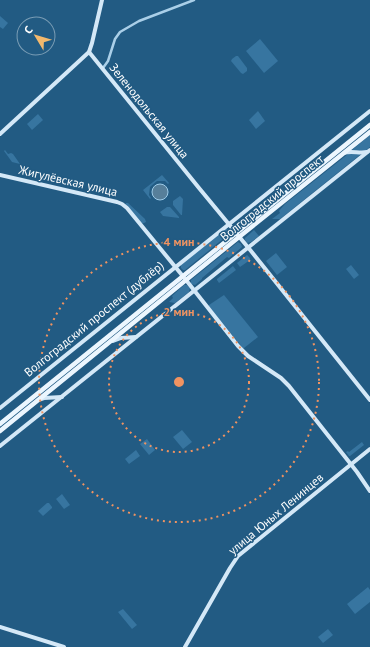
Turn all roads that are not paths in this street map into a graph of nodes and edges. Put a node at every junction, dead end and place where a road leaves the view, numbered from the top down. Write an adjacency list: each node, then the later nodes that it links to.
1 (102, 0): 3 (street)
2 (194, 0): 4 (street)
3 (89, 52): 4 (street, Зеленодольская улица); 10 (street)
4 (103, 68): 14 (street, Зеленодольская улица)
5 (370, 111): 7 (street, Волгоградский проспект (дублёр))
6 (370, 116): 7 (street)
7 (362, 118): 14 (street, Волгоградский проспект (дублёр))
8 (370, 125): 15 (main road, Волгоградский проспект)
9 (370, 132): 12 (main road, Волгоградский проспект)
10 (0, 134)
11 (369, 151): 12 (street); 16 (street)
12 (344, 153): 15 (main road, Волгоградский проспект)
13 (0, 175): 17 (street, Жигулёвская улица)
14 (229, 224): 15 (street, Зеленодольская улица); 17 (street, Волгоградский проспект (дублёр))
15 (238, 235): 16 (street, Зеленодольская улица); 18 (main road, Волгоградский проспект)
16 (248, 247): 19 (street); 24 (street)
17 (175, 267): 18 (street, Жигулёвская улица); 25 (street, Волгоградский проспект (дублёр))
18 (185, 278): 19 (street, Жигулёвская улица); 21 (main road, Волгоградский проспект); 26 (main road, Волгоградский проспект)
19 (194, 290): 20 (street); 30 (street, Жигулёвская улица)
20 (139, 335): 21 (street); 22 (street)
21 (109, 342): 23 (main road, Волгоградский проспект)
22 (62, 396): 23 (street); 28 (street)
23 (38, 399): 27 (main road, Волгоградский проспект)
24 (370, 400)
25 (0, 408)
26 (0, 424)
27 (0, 431)
28 (0, 446)
29 (370, 449): 30 (street, улица Юных Ленинцев)
30 (351, 464): 31 (street, Жигулёвская улица); 34 (street, улица Юных Ленинцев)
31 (370, 491)
32 (0, 627): 33 (street)
33 (64, 647)
34 (185, 647)

